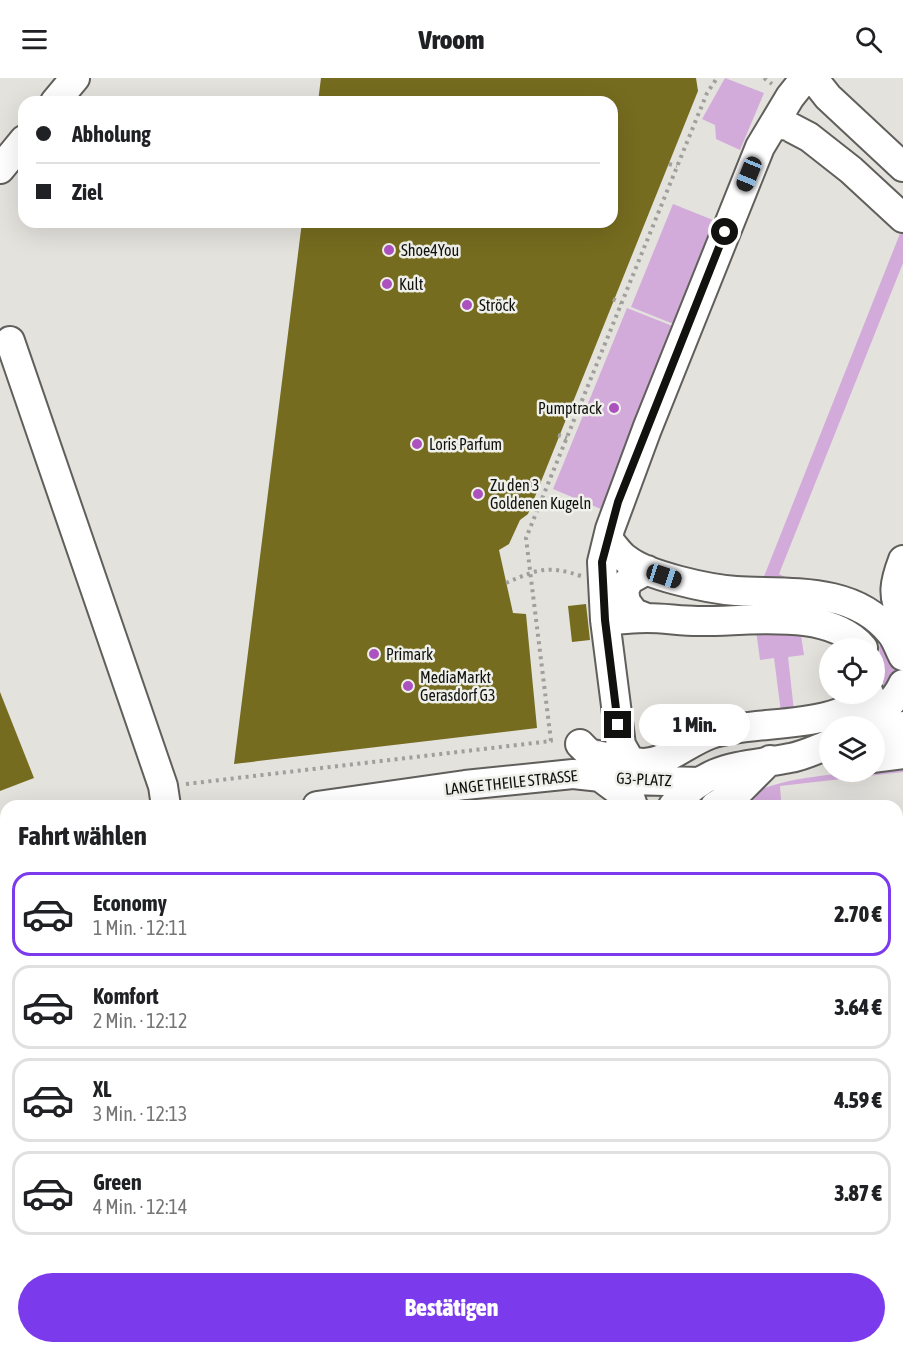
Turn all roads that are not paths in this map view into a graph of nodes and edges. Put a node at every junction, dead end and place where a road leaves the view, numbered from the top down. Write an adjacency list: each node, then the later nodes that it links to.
1 (75, 78): 4 (street)
2 (804, 78): 5 (street)
3 (820, 88): 6 (street); 8 (street)
4 (60, 96)
5 (774, 124): 6 (street); 12 (street)
6 (809, 137): 10 (street)
7 (18, 148): 9 (street)
8 (903, 167)
9 (0, 170)
10 (903, 218)
11 (10, 341): 33 (street)
12 (608, 539): 14 (street); 17 (street)
13 (903, 560): 15 (street)
14 (647, 570): 16 (street); 19 (street)
15 (903, 616)
16 (647, 618): 17 (street); 18 (street)
17 (605, 620): 29 (street)
18 (853, 638)
19 (903, 656)
20 (903, 684): 21 (street)
21 (861, 709): 29 (street)
22 (903, 726): 23 (street)
23 (885, 732)
24 (580, 744): 29 (street)
25 (819, 747): 30 (street, G3-PLATZ)
26 (903, 754): 27 (street)
27 (885, 756)
28 (819, 758): 30 (street)
29 (629, 759)
30 (781, 759): 32 (street, G3-PLATZ); 37 (street)
31 (599, 776): 32 (street, G3-PLATZ); 34 (street, LANGE THEILE STRASSE); 35 (street, G3-PLATZ)
32 (700, 782): 36 (street, G3-PLATZ)
33 (164, 796)
34 (359, 800)
35 (631, 800)
36 (679, 800)
37 (725, 800)

